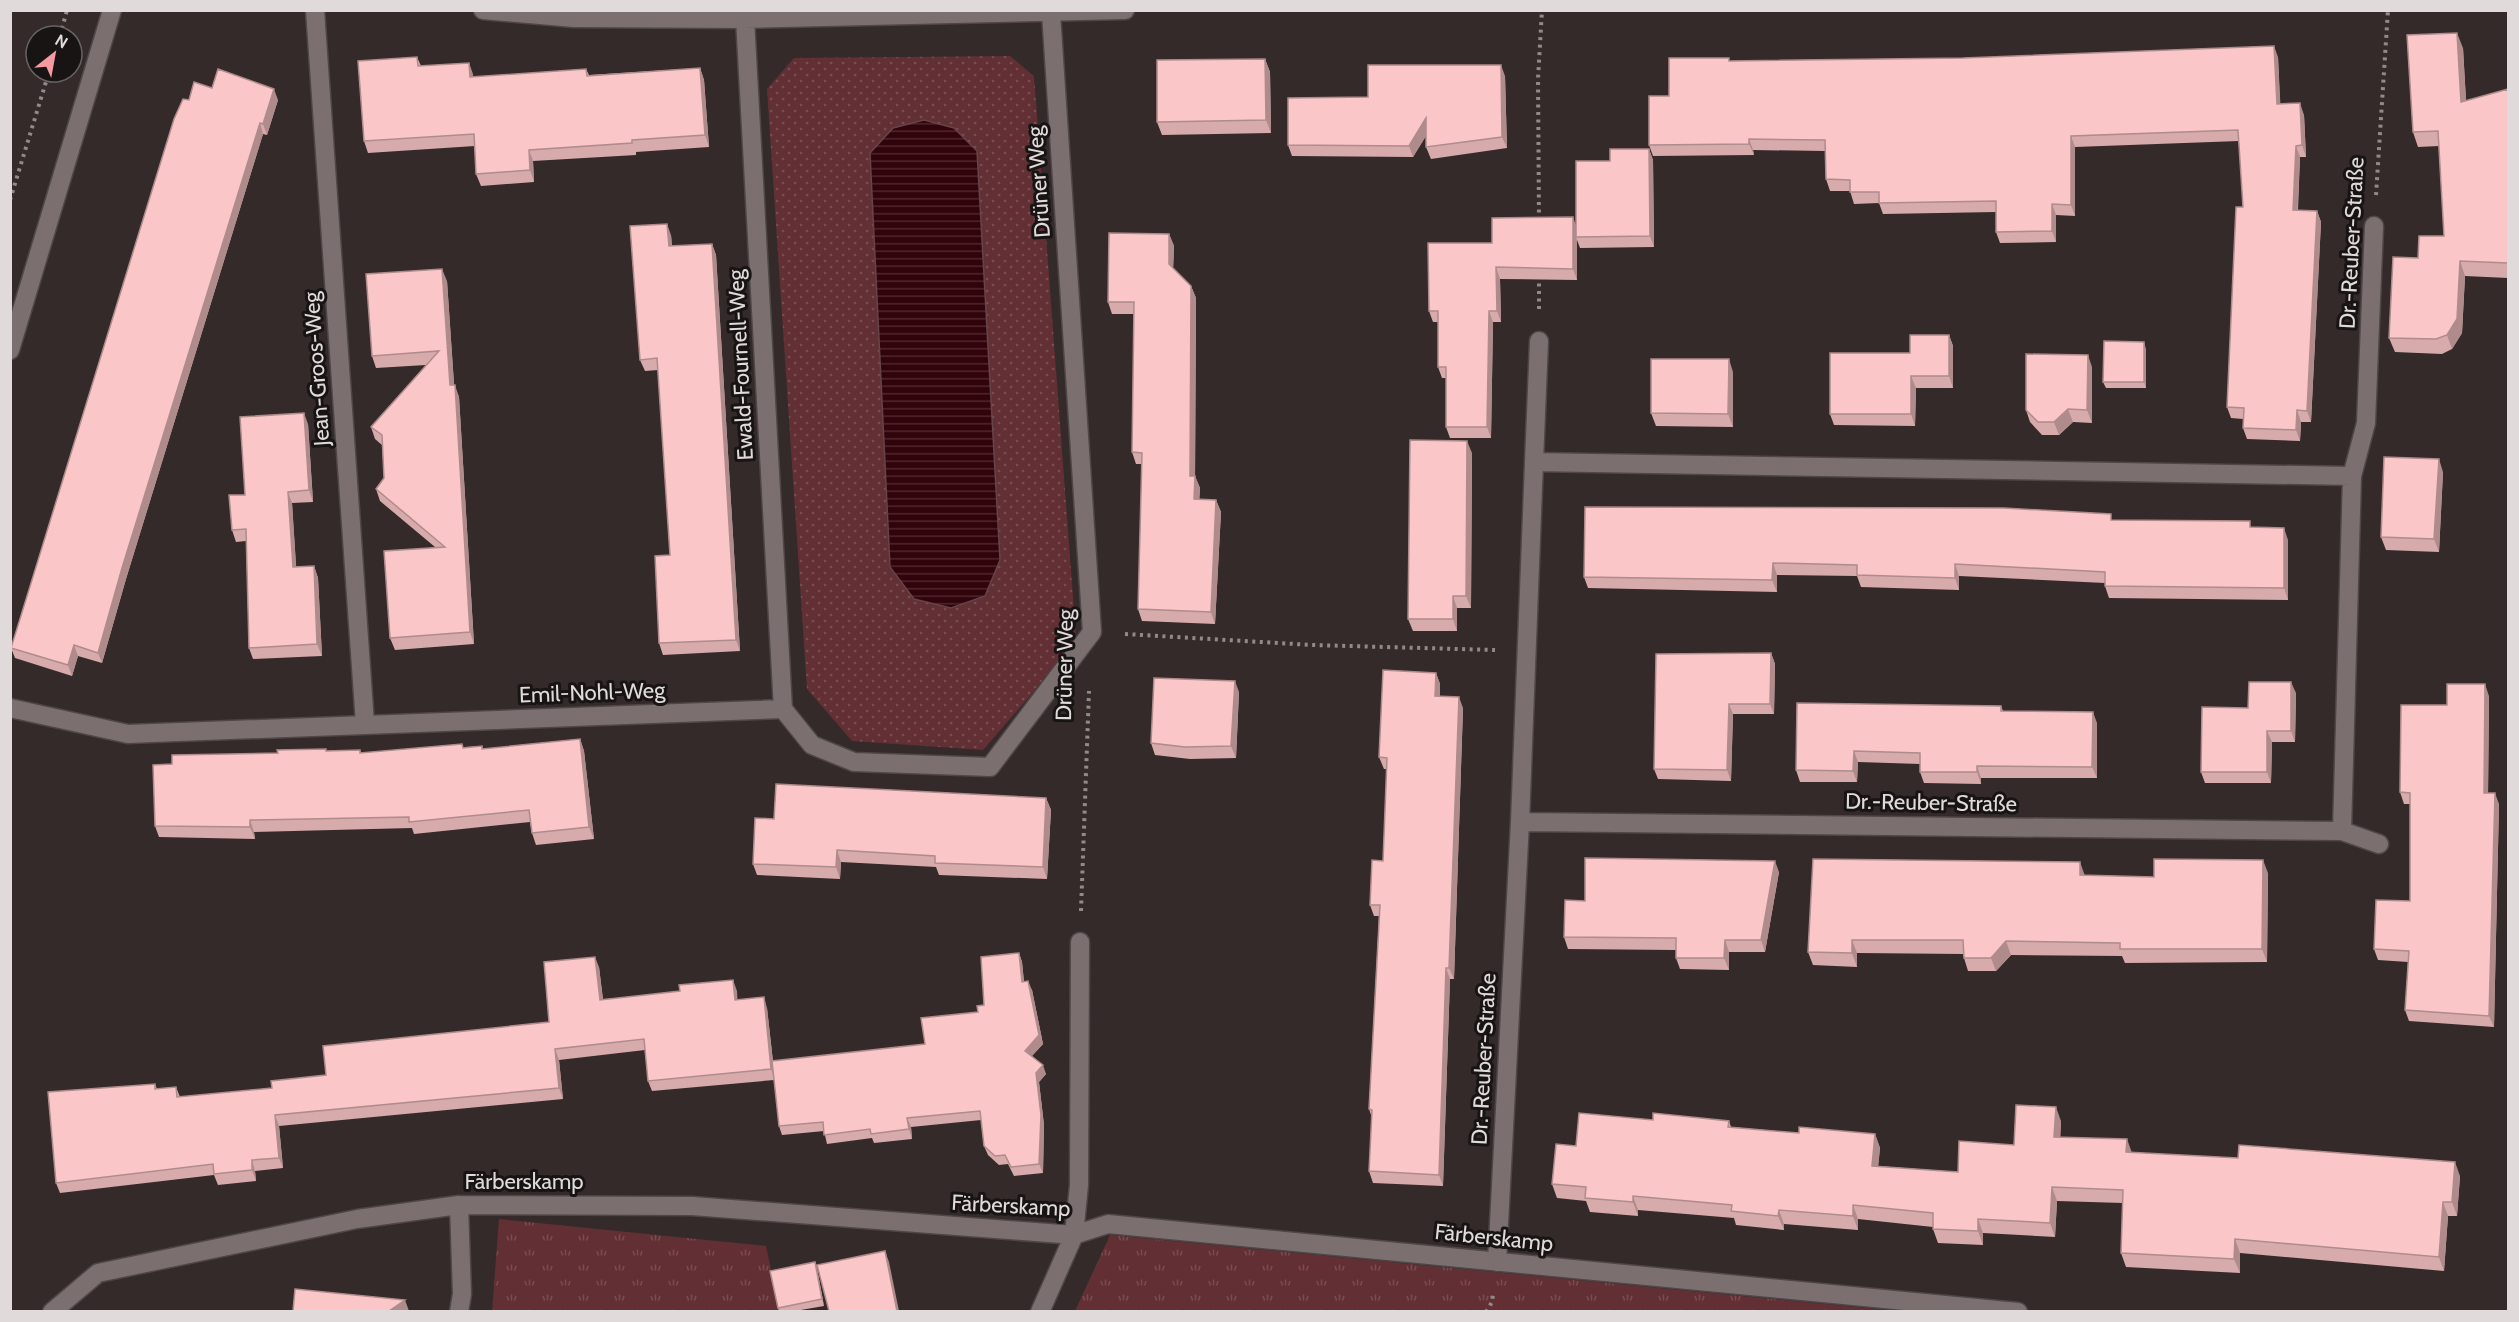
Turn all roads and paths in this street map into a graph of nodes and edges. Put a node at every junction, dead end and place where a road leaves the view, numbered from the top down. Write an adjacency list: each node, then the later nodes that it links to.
1 (112, 10): 15 (street)
2 (315, 10): 22 (street, Jean-Groos-Weg)
3 (483, 10): 8 (street)
4 (1125, 10): 7 (street)
5 (1542, 10): 11 (path)
6 (2388, 10): 12 (path, Dr.-Reuber-Straße)
7 (1052, 14): 8 (street); 18 (street, Drüner Weg)
8 (745, 19): 21 (street, Ewald-Fournell-Weg)
9 (45, 84): 10 (path)
10 (10, 200)
11 (1539, 222)
12 (2374, 226): 17 (street, Dr.-Reuber-Straße)
13 (1539, 270): 14 (path)
14 (1539, 341): 16 (street, Dr.-Reuber-Straße)
15 (10, 350)
16 (1534, 462): 17 (street); 19 (street, Dr.-Reuber-Straße)
17 (2352, 476): 24 (street, Dr.-Reuber-Straße)
18 (1092, 632): 19 (path); 21 (street); 26 (path, Drüner Weg)
19 (1526, 651): 23 (street, Dr.-Reuber-Straße)
20 (10, 708): 22 (street, Emil-Nohl-Weg)
21 (783, 709): 22 (street, Emil-Nohl-Weg)
22 (365, 724)
23 (1520, 822): 24 (street, Dr.-Reuber-Straße); 29 (street, Dr.-Reuber-Straße)
24 (2342, 831): 25 (street, Dr.-Reuber-Straße)
25 (2379, 844)
26 (1080, 942): 28 (street)
27 (459, 1205): 28 (street, Färberskamp); 30 (street, Färberskamp); 31 (street)
28 (1074, 1235): 29 (street, Färberskamp); 32 (street)
29 (1497, 1262): 33 (street, Färberskamp)
30 (52, 1311)
31 (459, 1311)
32 (1040, 1311)
33 (2018, 1311)

